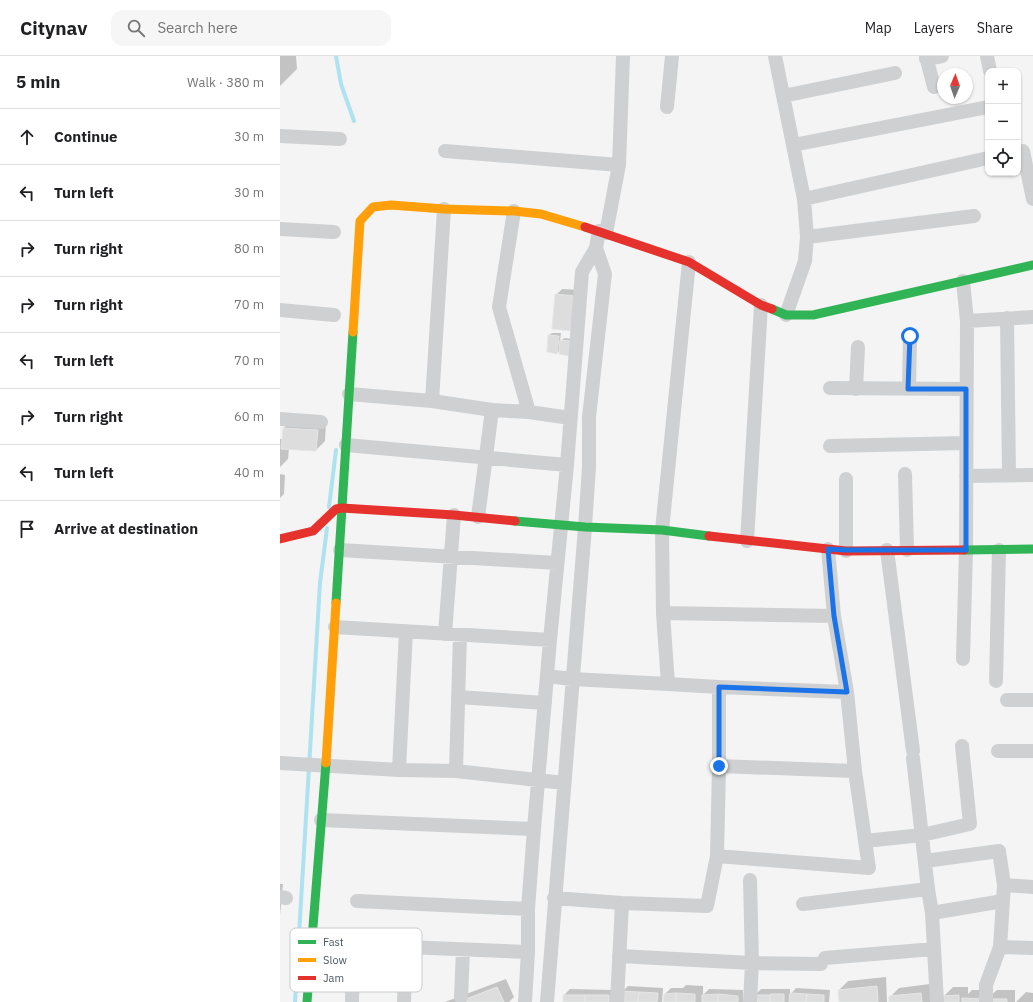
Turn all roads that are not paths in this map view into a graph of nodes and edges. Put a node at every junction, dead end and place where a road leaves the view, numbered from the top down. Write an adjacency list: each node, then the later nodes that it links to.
1 (622, 56): 19 (street)
2 (672, 56): 11 (street)
3 (776, 56): 10 (street)
4 (942, 56): 6 (street)
5 (988, 56): 7 (street)
6 (926, 57): 9 (street)
7 (990, 68)
8 (895, 73): 10 (street)
9 (934, 87)
10 (783, 96): 15 (street)
11 (667, 107)
12 (985, 108): 15 (street)
13 (280, 136): 14 (street)
14 (340, 139)
15 (793, 145): 20 (street)
16 (1024, 150): 21 (street)
17 (444, 151): 19 (street)
18 (985, 159): 20 (street)
19 (619, 165): 27 (street)
20 (804, 199): 28 (street)
21 (1033, 199)
22 (444, 209): 23 (street); 46 (street); 47 (street)
23 (514, 211): 27 (street); 49 (street)
24 (974, 216): 28 (street)
25 (280, 229): 26 (street)
26 (334, 232)
27 (603, 232): 29 (street); 30 (street)
28 (807, 237): 36 (street)
29 (596, 248): 50 (street); 67 (street)
30 (690, 262): 33 (street); 68 (street)
31 (1033, 265): 32 (street)
32 (963, 281): 36 (street); 39 (street)
33 (761, 305): 36 (street); 70 (street)
34 (280, 310): 35 (street)
35 (334, 315)
36 (786, 315)
37 (1033, 316): 38 (street)
38 (1007, 318): 39 (street); 59 (street)
39 (966, 321): 45 (street)
40 (910, 336): 44 (street)
41 (858, 347): 43 (street)
42 (830, 388): 43 (street)
43 (856, 389): 44 (street)
44 (908, 389): 45 (street)
45 (966, 389): 53 (street)
46 (349, 394): 47 (street); 54 (street)
47 (432, 401): 48 (street)
48 (492, 410): 49 (street); 56 (street)
49 (529, 412): 50 (street)
50 (570, 418): 57 (street)
51 (280, 419): 52 (street)
52 (321, 422)
53 (966, 443): 55 (street); 61 (street)
54 (346, 445): 56 (street); 63 (street)
55 (830, 446)
56 (485, 457): 57 (street); 65 (street)
57 (567, 465): 66 (street)
58 (905, 474): 76 (street)
59 (1009, 475): 60 (street); 61 (street)
60 (1033, 475)
61 (966, 476): 77 (street)
62 (846, 480): 74 (street)
63 (339, 509): 64 (street); 69 (street); 73 (street)
64 (454, 515): 65 (street); 79 (street)
65 (478, 517): 66 (street)
66 (562, 525): 67 (street); 80 (street)
67 (585, 527): 68 (street); 90 (street)
68 (662, 530): 70 (street); 81 (street)
69 (280, 539)
70 (747, 541): 71 (street)
71 (828, 549): 74 (street); 82 (street)
72 (1033, 549): 78 (street)
73 (340, 550): 79 (street); 83 (street)
74 (846, 550): 75 (street)
75 (887, 550): 76 (street); 112 (street)
76 (907, 550): 77 (street)
77 (966, 550): 78 (street); 88 (street)
78 (999, 550): 91 (street)
79 (451, 556): 80 (street); 85 (street)
80 (557, 563): 87 (street)
81 (663, 614): 82 (street); 92 (street)
82 (834, 616): 94 (street)
83 (335, 627): 84 (street); 103 (street)
84 (406, 631): 85 (street); 105 (street)
85 (445, 634): 86 (street)
86 (460, 635): 87 (street); 95 (street)
87 (550, 640): 89 (street)
88 (963, 659)
89 (547, 676): 90 (street); 98 (street)
90 (572, 679): 92 (street); 109 (street)
91 (996, 680)
92 (668, 684): 93 (street)
93 (719, 687): 94 (street); 104 (street)
94 (847, 692): 107 (street)
95 (458, 697): 98 (street); 106 (street)
96 (1007, 700): 97 (street)
97 (1033, 700)
98 (545, 703): 108 (street)
99 (962, 746): 112 (street)
100 (998, 751): 101 (street)
101 (1033, 751)
102 (287, 763): 103 (street)
103 (321, 765): 105 (street); 110 (street)
104 (719, 766): 107 (street); 114 (street)
105 (399, 770): 106 (street)
106 (456, 771): 108 (street)
107 (855, 771): 113 (street)
108 (539, 781): 109 (street); 111 (street)
109 (564, 782): 120 (street)
110 (321, 820): 111 (street); 127 (street)
111 (534, 829): 125 (street)
112 (922, 835): 113 (street); 115 (street)
113 (865, 841): 114 (street)
114 (717, 856): 123 (street)
115 (925, 860): 117 (street); 119 (street)
116 (750, 880): 135 (street)
117 (1004, 885): 118 (street); 122 (street)
118 (1033, 887)
119 (928, 889): 124 (street); 126 (street)
120 (554, 898): 123 (street); 144 (street)
121 (357, 901): 125 (street)
122 (1003, 901): 126 (street); 128 (street)
123 (622, 903): 134 (street)
124 (804, 904)
125 (528, 909): 133 (street)
126 (932, 913): 131 (street)
127 (313, 928)
128 (1000, 947): 130 (street); 148 (street)
129 (422, 948): 132 (street)
130 (1033, 948)
131 (934, 949): 135 (street); 147 (street)
132 (463, 950): 133 (street); 139 (street)
133 (528, 952): 143 (street)
134 (619, 956): 135 (street); 145 (street)
135 (752, 963): 146 (street)
136 (308, 992): 140 (street)
137 (352, 992): 141 (street)
138 (404, 992): 142 (street)
139 (461, 997)
140 (307, 1002)
141 (352, 1002)
142 (404, 1002)
143 (525, 1002)
144 (547, 1002)
145 (617, 1002)
146 (750, 1002)
147 (937, 1002)
148 (986, 1002)

